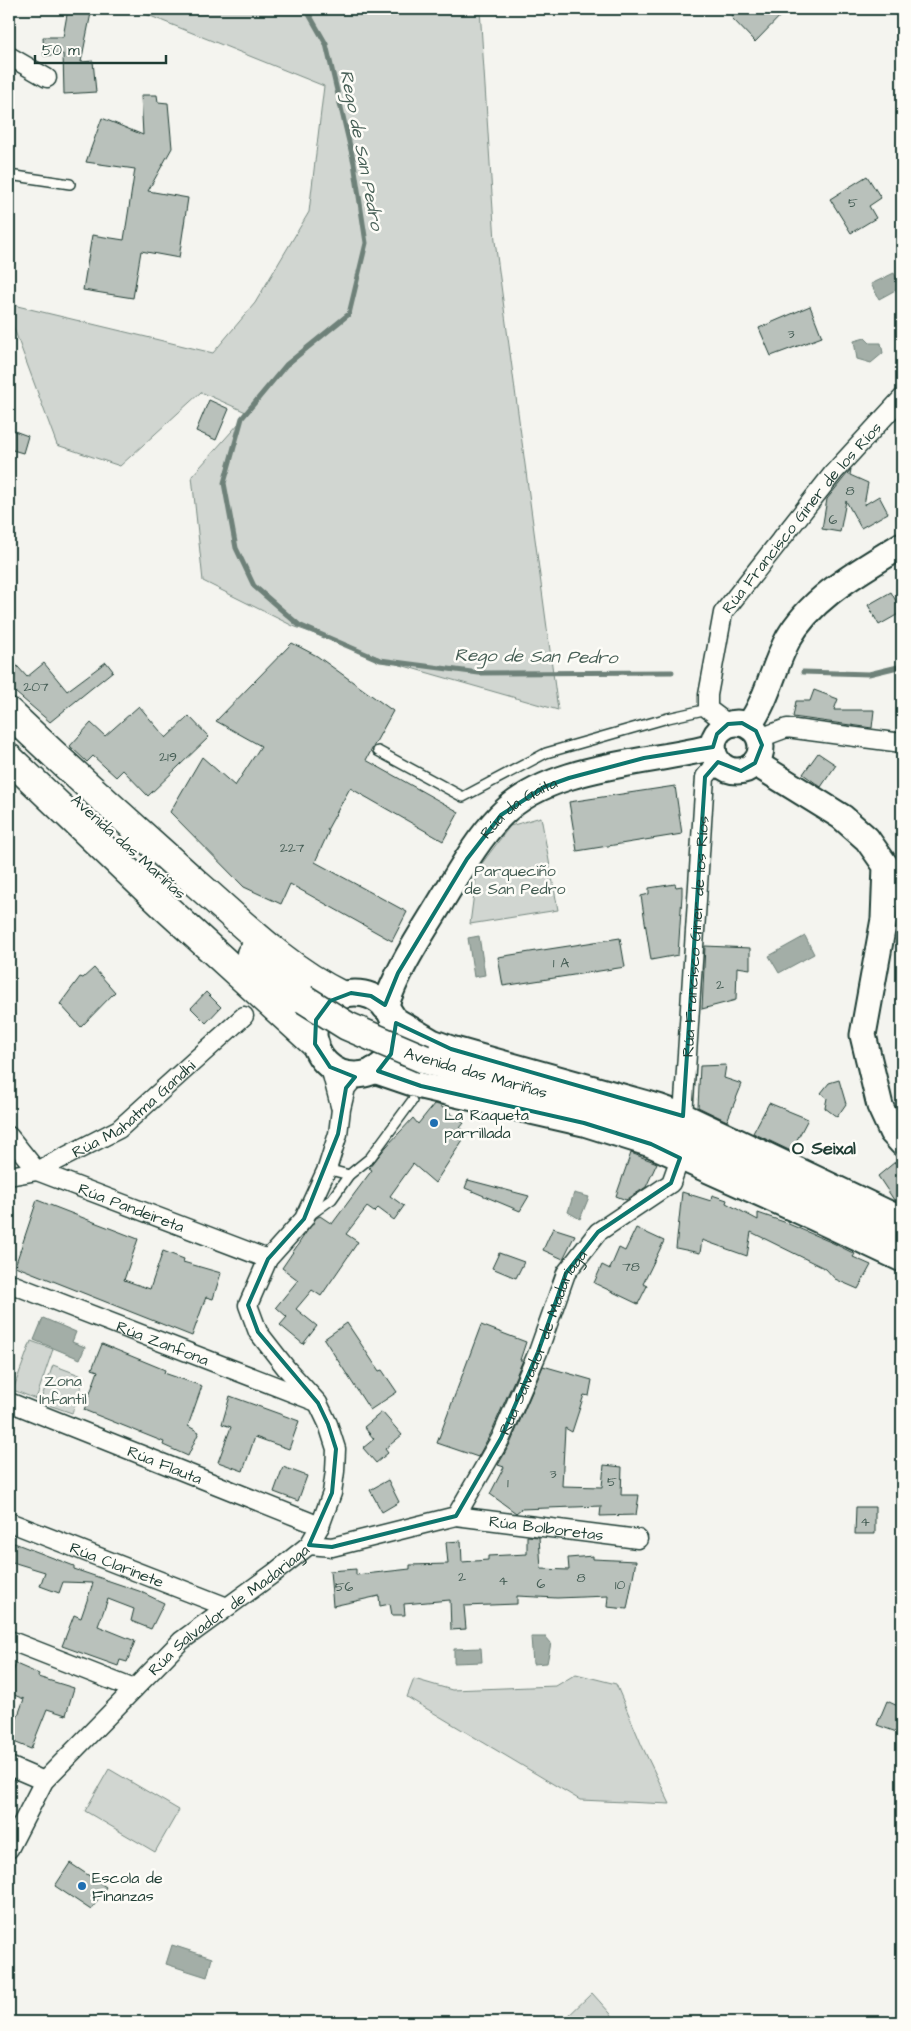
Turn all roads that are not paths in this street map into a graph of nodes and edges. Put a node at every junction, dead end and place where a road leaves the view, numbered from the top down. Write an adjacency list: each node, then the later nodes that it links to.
1 (9, 56): 2 (street)
2 (47, 78)
3 (9, 175): 4 (lane)
4 (70, 184)
5 (902, 398): 7 (street, Rúa Francisco Giner de los Ríos)
6 (902, 545): 8 (street)
7 (708, 709): 8 (street); 11 (lane, Rúa da Gaita)
8 (746, 729): 10 (street); 12 (street); 13 (street)
9 (9, 736): 15 (highway); 18 (highway); 38 (highway, Avenida das Mariñas, bridge)
10 (902, 743)
11 (378, 751)
12 (716, 755): 13 (street); 17 (street, Rúa da Gaita); 28 (street, Rúa Francisco Giner de los Ríos)
13 (755, 763): 16 (street)
14 (9, 770): 15 (street)
15 (38, 788): 21 (highway)
16 (894, 897): 22 (street)
17 (398, 973): 18 (street, Rúa da Gaita); 19 (street, Rúa da Gaita)
18 (352, 995): 19 (street); 21 (street)
19 (389, 1013): 24 (street); 28 (street)
20 (244, 1016): 33 (street, Rúa Mahatma Gandhi)
21 (315, 1044): 23 (street)
22 (868, 1061): 27 (street); 30 (street)
23 (330, 1067): 24 (street); 26 (street)
24 (365, 1073): 26 (street); 31 (street)
25 (412, 1101): 34 (lane)
26 (341, 1109): 32 (street)
27 (902, 1114)
28 (683, 1116): 37 (street)
29 (9, 1136): 33 (street)
30 (902, 1143)
31 (680, 1158): 40 (street); 44 (street, Rúa Salvador de Madariaga)
32 (327, 1168): 34 (lane); 36 (street)
33 (37, 1171): 35 (street, Rúa Mahatma Gandhi); 39 (street, Rúa Pandeireta)
34 (349, 1175): 36 (lane)
35 (9, 1176)
36 (304, 1219): 39 (street)
37 (902, 1220)
38 (902, 1240)
39 (268, 1259): 43 (street)
40 (902, 1260)
41 (9, 1283): 43 (street, Rúa Zanfona)
42 (9, 1402): 46 (street, Rúa Flauta)
43 (318, 1403): 46 (street)
44 (456, 1516): 47 (street, Rúa Bolboretas); 48 (street, Rúa Salvador de Madariaga)
45 (9, 1522): 49 (street, Rúa Clarinete)
46 (320, 1526): 48 (street)
47 (638, 1539)
48 (309, 1545): 49 (street, Rúa Salvador de Madariaga)
49 (226, 1607): 51 (street, Rúa Salvador de Madariaga)
50 (9, 1640): 51 (street)
51 (134, 1689): 53 (street, Rúa Salvador de Madariaga)
52 (9, 1766): 53 (street)
53 (44, 1782): 54 (street, Rúa Salvador de Madariaga)
54 (9, 1849)

